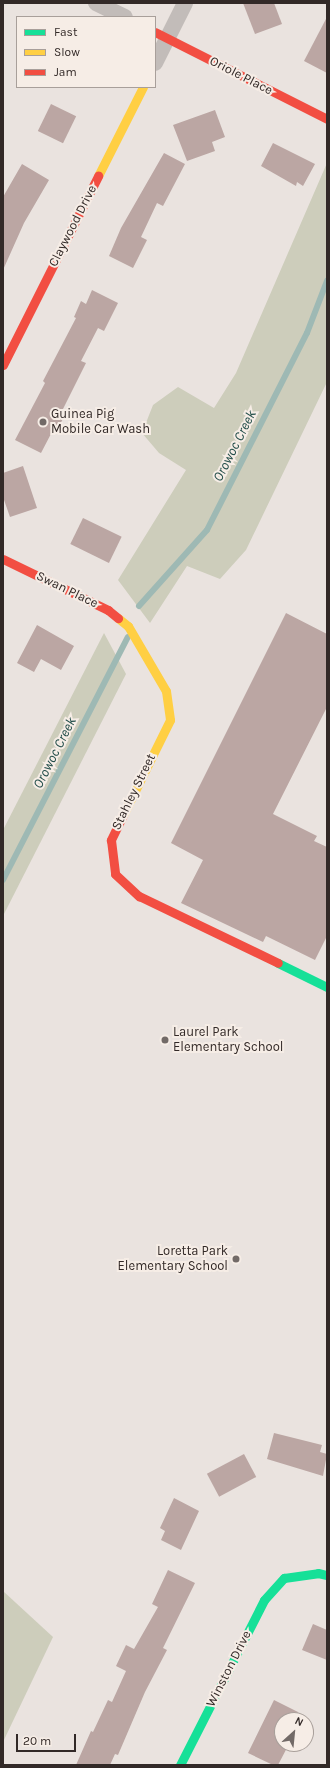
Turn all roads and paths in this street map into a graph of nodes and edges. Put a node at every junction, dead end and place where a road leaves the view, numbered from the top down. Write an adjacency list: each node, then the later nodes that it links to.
1 (96, 3): 3 (street)
2 (185, 3): 4 (street)
3 (122, 16)
4 (161, 35): 5 (street); 7 (street, Oriole Place)
5 (156, 58)
6 (142, 88): 8 (street, Claywood Drive)
7 (327, 119)
8 (3, 365)
9 (3, 559): 10 (street, Swan Place)
10 (128, 626): 11 (street, Stahley Street)
11 (327, 987)
12 (327, 1575): 13 (street, Winston Drive)
13 (180, 1765)

